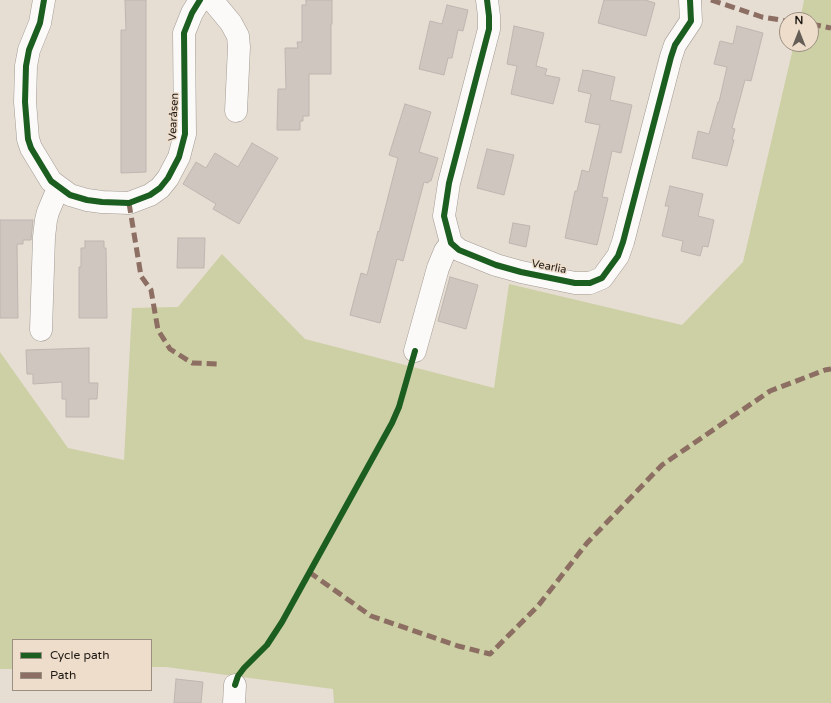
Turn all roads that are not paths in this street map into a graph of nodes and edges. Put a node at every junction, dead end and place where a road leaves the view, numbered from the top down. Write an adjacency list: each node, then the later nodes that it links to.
1 (44, 0): 7 (street, Vearåsen)
2 (200, 0): 7 (street, Vearåsen)
3 (212, 0): 6 (street)
4 (487, 0): 8 (street)
5 (690, 0): 8 (street, Vearlia)
6 (236, 111)
7 (60, 188): 9 (street)
8 (451, 243): 10 (street)
9 (41, 330)
10 (415, 351)

